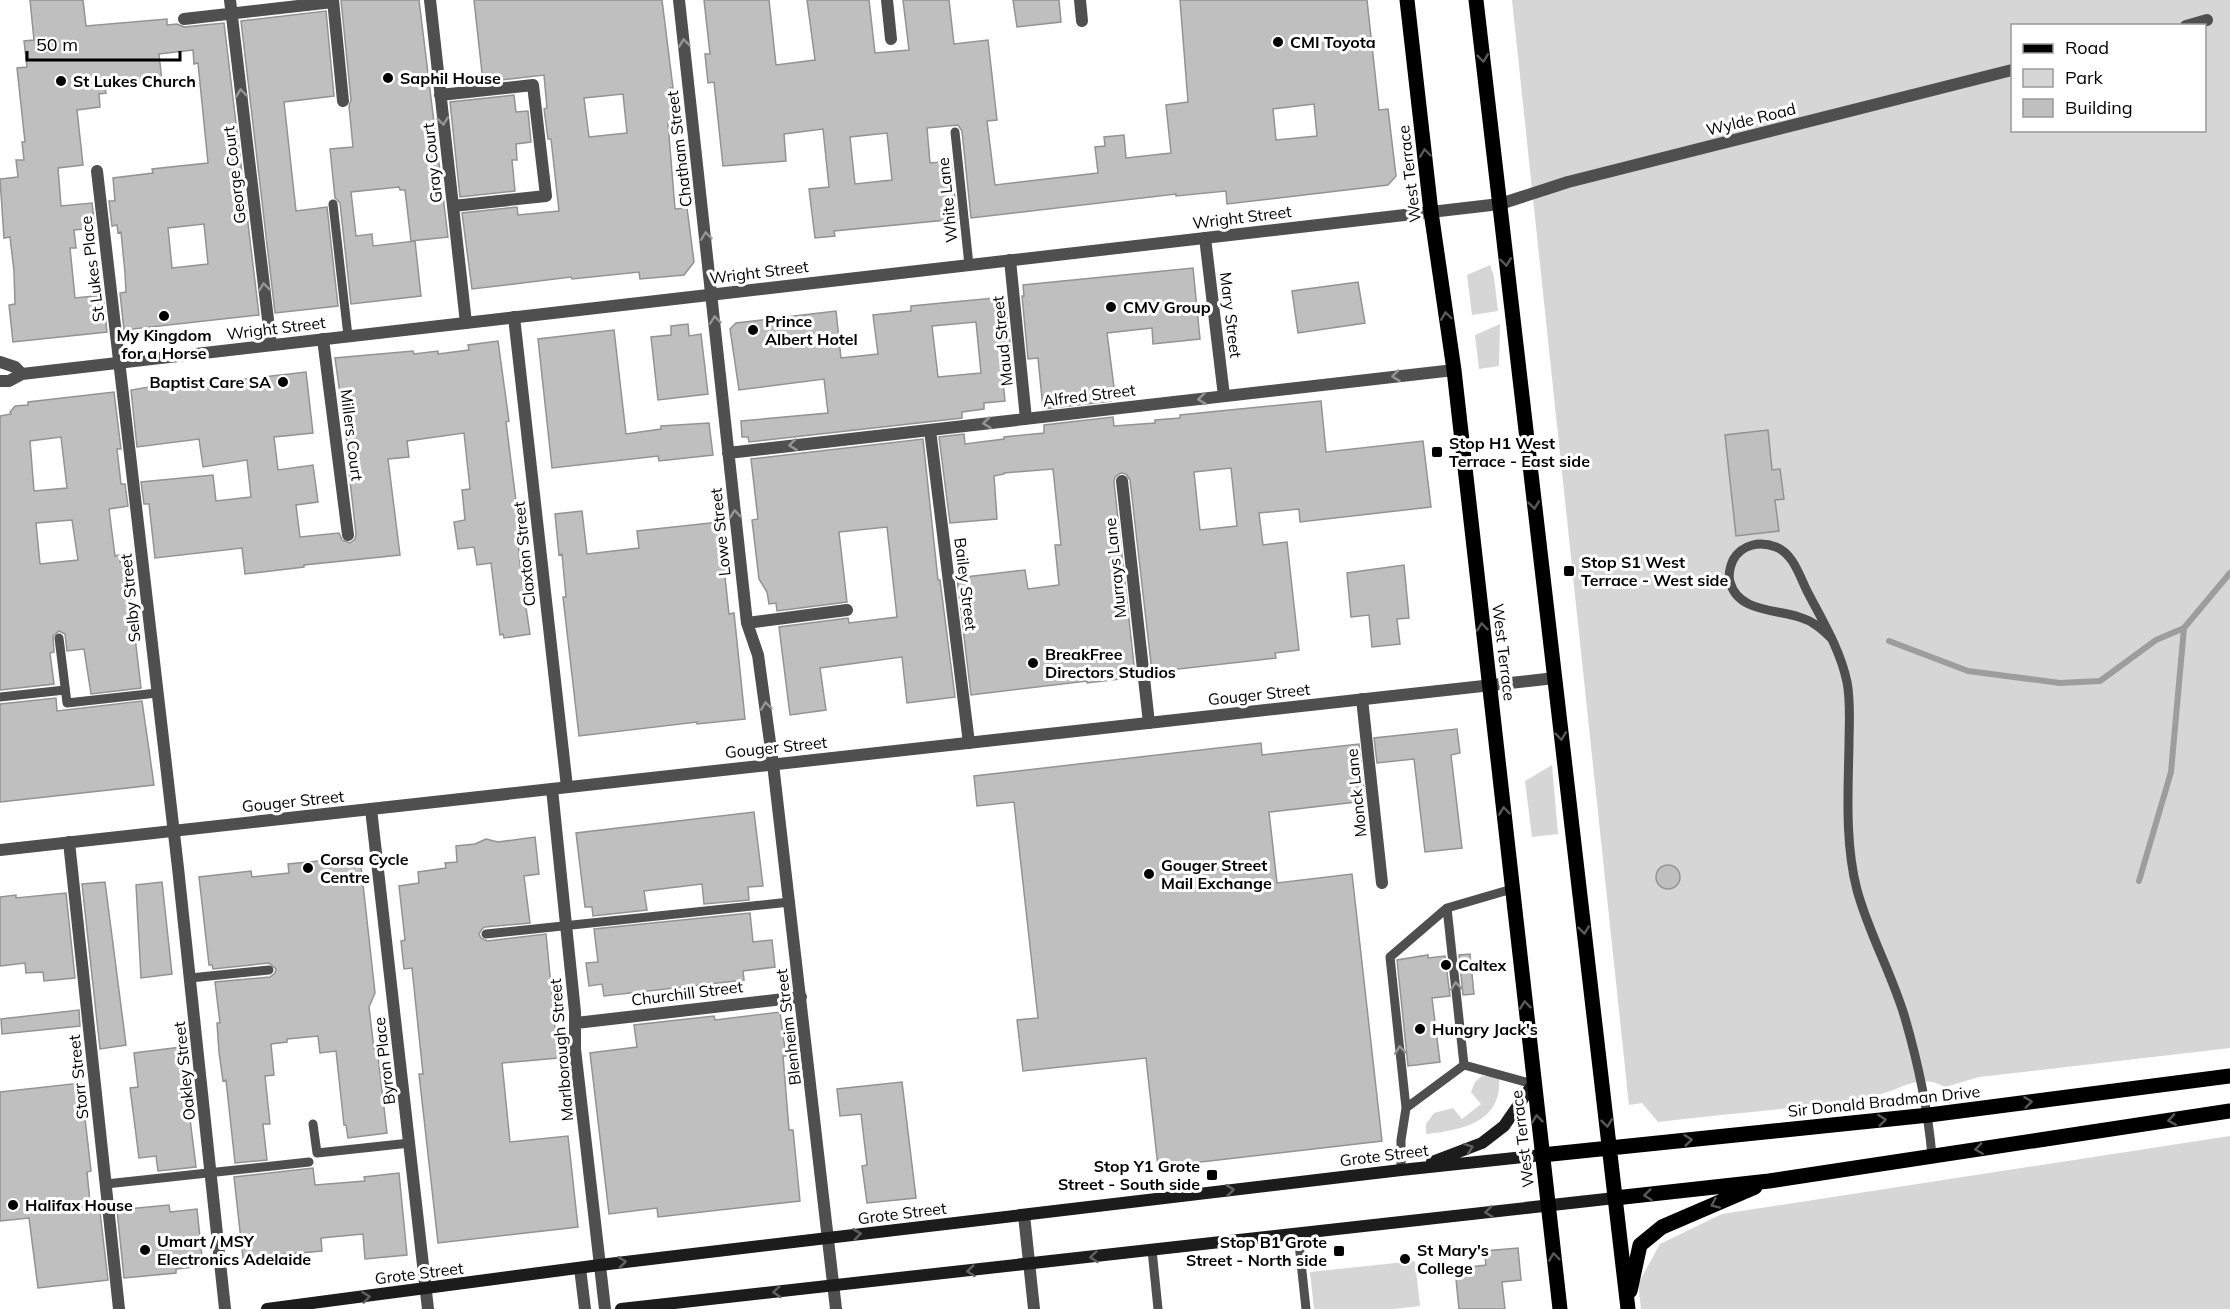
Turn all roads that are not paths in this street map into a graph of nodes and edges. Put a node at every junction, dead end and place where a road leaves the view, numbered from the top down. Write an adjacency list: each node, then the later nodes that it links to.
1 (230, 0): 9 (street, George Court)
2 (430, 0): 16 (street, Gray Court)
3 (679, 0): 27 (street, Chatham Street, one-way to 3)
4 (887, 0): 14 (street)
5 (1080, 0): 12 (street)
6 (1407, 0): 23 (main road, West Terrace, one-way to 6)
7 (1476, 0): 21 (main road, one-way to 21)
8 (333, 1): 9 (street); 17 (street)
9 (232, 13): 10 (street); 32 (street, George Court, one-way to 9)
10 (184, 19)
11 (2207, 20): 13 (street)
12 (1082, 21)
13 (2193, 24)
14 (891, 39)
15 (2011, 70): 21 (street, Wylde Road)
16 (440, 95): 22 (street, Gray Court, one-way to 22); 22 (street)
17 (343, 101)
18 (955, 132): 26 (lane, White Lane)
19 (97, 171): 34 (street, St Lukes Place)
20 (333, 204): 30 (lane)
21 (1500, 204): 23 (street, Wright Street); 48 (main road, one-way to 48)
22 (453, 206): 29 (street, Gray Court)
23 (1431, 212): 24 (street, Wright Street); 35 (main road, West Terrace, one-way to 23)
24 (1204, 238): 25 (street, Wright Street); 38 (street, Mary Street)
25 (1010, 260): 26 (street, Wright Street); 39 (street, Maud Street)
26 (969, 265): 27 (street, Wright Street)
27 (712, 294): 28 (street, Wright Street); 41 (street, Lowe Street, one-way to 27)
28 (514, 317): 29 (street, Wright Street); 57 (street, Claxton Street)
29 (466, 323): 30 (street, Wright Street)
30 (348, 336): 31 (street, Wright Street)
31 (323, 339): 32 (street, Wright Street); 43 (street, Millers Court)
32 (271, 345): 34 (street, Wright Street)
33 (0, 362): 36 (street)
34 (119, 363): 36 (street, Wright Street); 51 (street, Selby Street)
35 (1454, 370): 38 (street, Alfred Street, one-way to 38); 49 (main road, West Terrace, one-way to 35)
36 (22, 374): 37 (street, Wright Street)
37 (0, 381)
38 (1224, 396): 39 (street, Alfred Street, one-way to 39)
39 (1026, 419): 40 (street, Alfred Street, one-way to 40)
40 (930, 430): 41 (street, Alfred Street, one-way to 41); 55 (street, Bailey Street)
41 (728, 453): 45 (street, Lowe Street, one-way to 41)
42 (1122, 481): 54 (street, Murrays Lane)
43 (348, 535)
44 (847, 610): 45 (street)
45 (747, 622): 56 (street, Lowe Street, one-way to 45)
46 (59, 638): 50 (lane)
47 (1832, 639): 47 (lane); 78 (lane)
48 (1555, 678): 49 (street, Gouger Street); 81 (main road, one-way to 81)
49 (1489, 685): 53 (street, Gouger Street); 64 (main road, West Terrace, one-way to 49)
50 (64, 690): 51 (lane); 52 (lane)
51 (158, 693): 60 (street, Selby Street)
52 (0, 697)
53 (1362, 699): 54 (street, Gouger Street); 63 (street, Monck Lane)
54 (1149, 723): 55 (street, Gouger Street)
55 (969, 743): 56 (street, Gouger Street)
56 (773, 764): 57 (street, Gouger Street); 65 (street, Blenheim Street)
57 (567, 787): 58 (street, Gouger Street)
58 (552, 789): 59 (street, Gouger Street); 67 (street, Marlborough Street)
59 (371, 809): 60 (street, Gouger Street); 80 (street, Byron Place)
60 (173, 830): 61 (street, Gouger Street); 70 (street, Oakley Street)
61 (69, 842): 62 (street, Gouger Street); 88 (street, Storr Street)
62 (0, 849)
63 (1382, 883)
64 (1512, 889): 66 (lane); 75 (main road, West Terrace, one-way to 64)
65 (790, 902): 67 (lane); 71 (street, Blenheim Street)
66 (1447, 908): 73 (lane, one-way to 66); 76 (lane, one-way to 66)
67 (566, 926): 68 (lane); 72 (street, Marlborough Street)
68 (486, 934)
69 (269, 970): 70 (lane)
70 (190, 978): 86 (street, Oakley Street)
71 (801, 996): 72 (street, Churchill Street); 93 (street, Blenheim Street)
72 (576, 1023): 96 (street, Marlborough Street)
73 (1464, 1065): 75 (lane); 76 (lane)
74 (2230, 1076): 78 (main road, Sir Donald Bradman Drive, one-way to 74)
75 (1533, 1084): 82 (main road, West Terrace, one-way to 75); 85 (main road, one-way to 75)
76 (1406, 1108): 85 (lane)
77 (2230, 1111): 83 (main road, one-way to 83)
78 (1929, 1115): 81 (main road, Sir Donald Bradman Drive, one-way to 78); 83 (lane)
79 (313, 1124): 80 (lane)
80 (410, 1143): 99 (street, Byron Place)
81 (1609, 1148): 82 (main road, Sir Donald Bradman Drive); 89 (main road)
82 (1542, 1155): 85 (main road, Grote Street); 90 (main road, West Terrace)
83 (1932, 1156): 87 (main road)
84 (309, 1162): 86 (lane)
85 (1408, 1169): 91 (main road, Grote Street, one-way to 85)
86 (211, 1172): 88 (lane); 102 (street, Oakley Street)
87 (1769, 1181): 89 (main road, one-way to 89); 100 (main road, one-way to 100)
88 (106, 1184): 101 (street, Storr Street)
89 (1615, 1198): 90 (main road); 100 (main road)
90 (1547, 1206): 92 (main road, one-way to 92); 112 (main road, West Terrace, one-way to 90)
91 (1024, 1215): 93 (main road, Grote Street, one-way to 91); 95 (street)
92 (1298, 1234): 94 (main road); 111 (lane)
93 (828, 1238): 96 (main road, Grote Street, one-way to 93); 98 (street, Blenheim Street)
94 (1152, 1250): 95 (main road, one-way to 95); 110 (lane)
95 (1029, 1264): 98 (main road, one-way to 98); 109 (street)
96 (600, 1265): 97 (main road, Grote Street); 106 (street, Marlborough Street)
97 (580, 1268): 99 (main road, Grote Street); 105 (street)
98 (834, 1286): 107 (main road, one-way to 107); 108 (street, Blenheim Street)
99 (426, 1290): 103 (main road, Grote Street, one-way to 99); 104 (street, Byron Place)
100 (1628, 1307)
101 (119, 1309)
102 (225, 1309)
103 (267, 1309)
104 (428, 1309)
105 (585, 1309)
106 (605, 1309)
107 (621, 1309)
108 (836, 1309)
109 (1034, 1309)
110 (1158, 1309)
111 (1306, 1309)
112 (1560, 1309)

